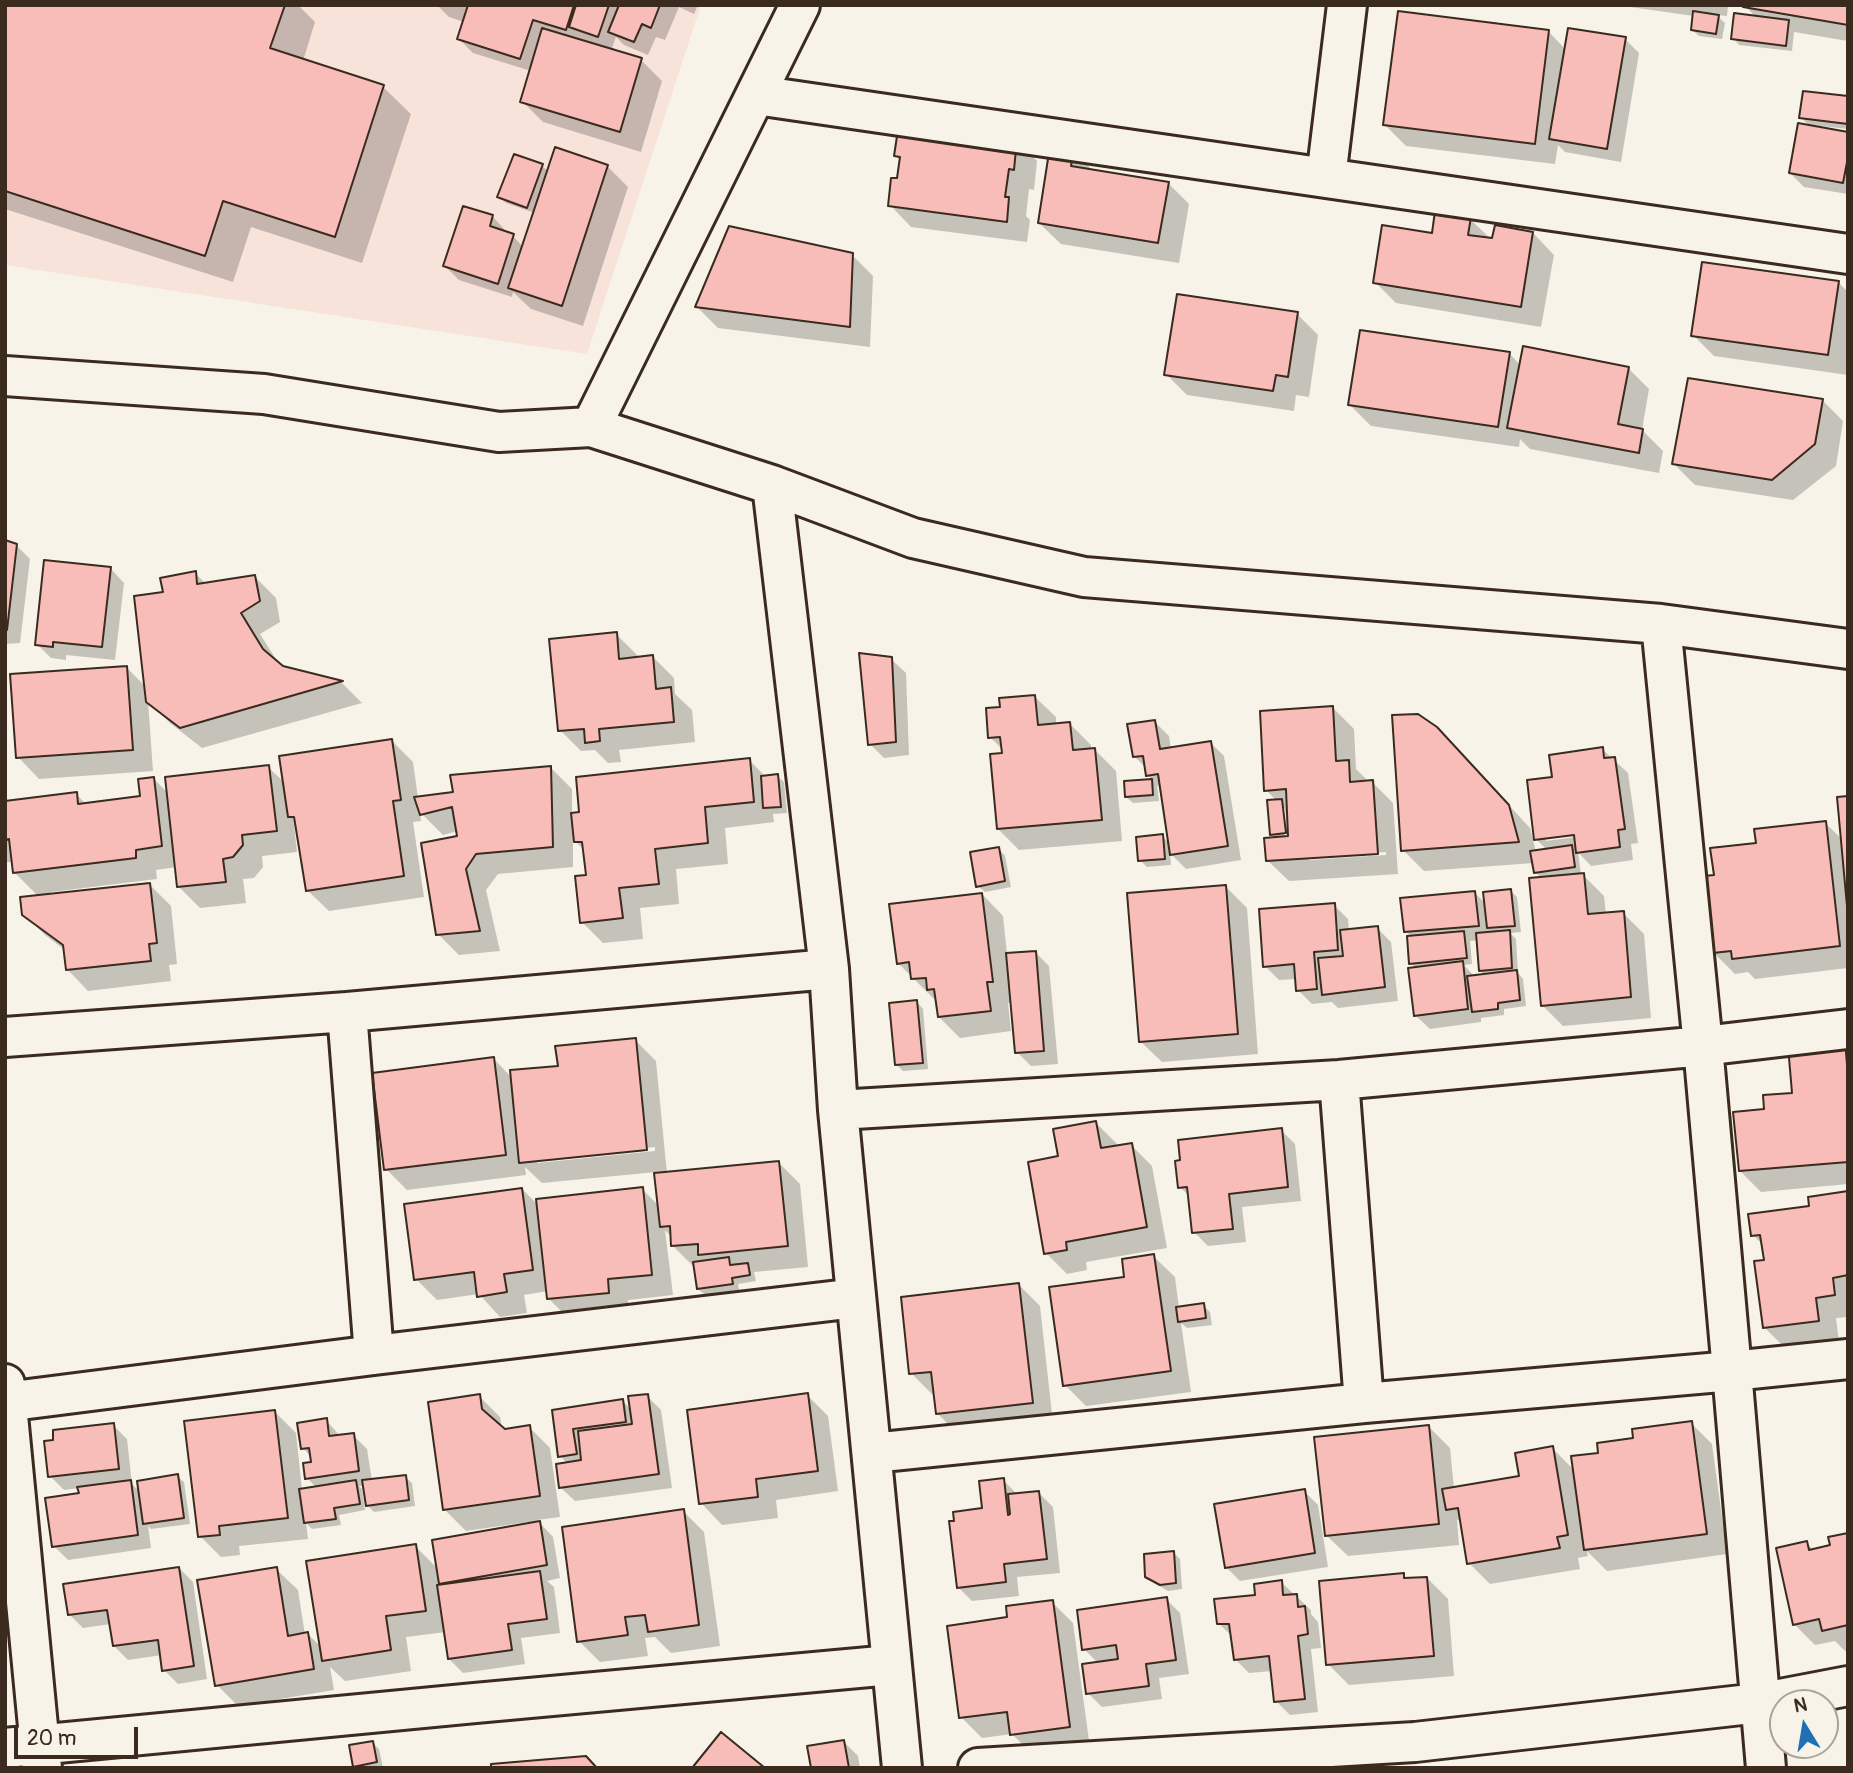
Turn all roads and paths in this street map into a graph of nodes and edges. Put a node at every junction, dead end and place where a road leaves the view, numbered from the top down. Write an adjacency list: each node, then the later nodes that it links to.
1 (800, 5): 3 (street)
2 (1347, 5): 4 (street)
3 (756, 95): 4 (street); 7 (street)
4 (1326, 178): 5 (street)
5 (1848, 254)
6 (5, 376): 7 (street)
7 (591, 427): 8 (street)
8 (772, 485): 9 (street); 11 (street)
9 (1661, 624): 10 (street); 15 (street)
10 (1848, 649)
11 (829, 969): 12 (street); 17 (street)
12 (347, 1012): 14 (street); 19 (street)
13 (1848, 1029): 15 (street)
14 (5, 1037)
15 (1703, 1046): 16 (street); 21 (street)
16 (1339, 1080): 17 (street); 23 (street)
17 (838, 1110): 18 (street)
18 (856, 1298): 19 (street); 24 (street)
19 (374, 1355): 22 (street)
20 (1848, 1359): 21 (street)
21 (1732, 1371): 23 (street); 27 (street)
22 (6, 1396): 28 (street)
23 (1364, 1402): 24 (street)
24 (872, 1453): 25 (street)
25 (891, 1665): 28 (street); 30 (street)
26 (1848, 1686): 27 (street)
27 (1759, 1703): 29 (street); 32 (street)
28 (29, 1754)
29 (1416, 1755): 31 (street)
30 (902, 1768)
31 (978, 1768)
32 (1766, 1768)

